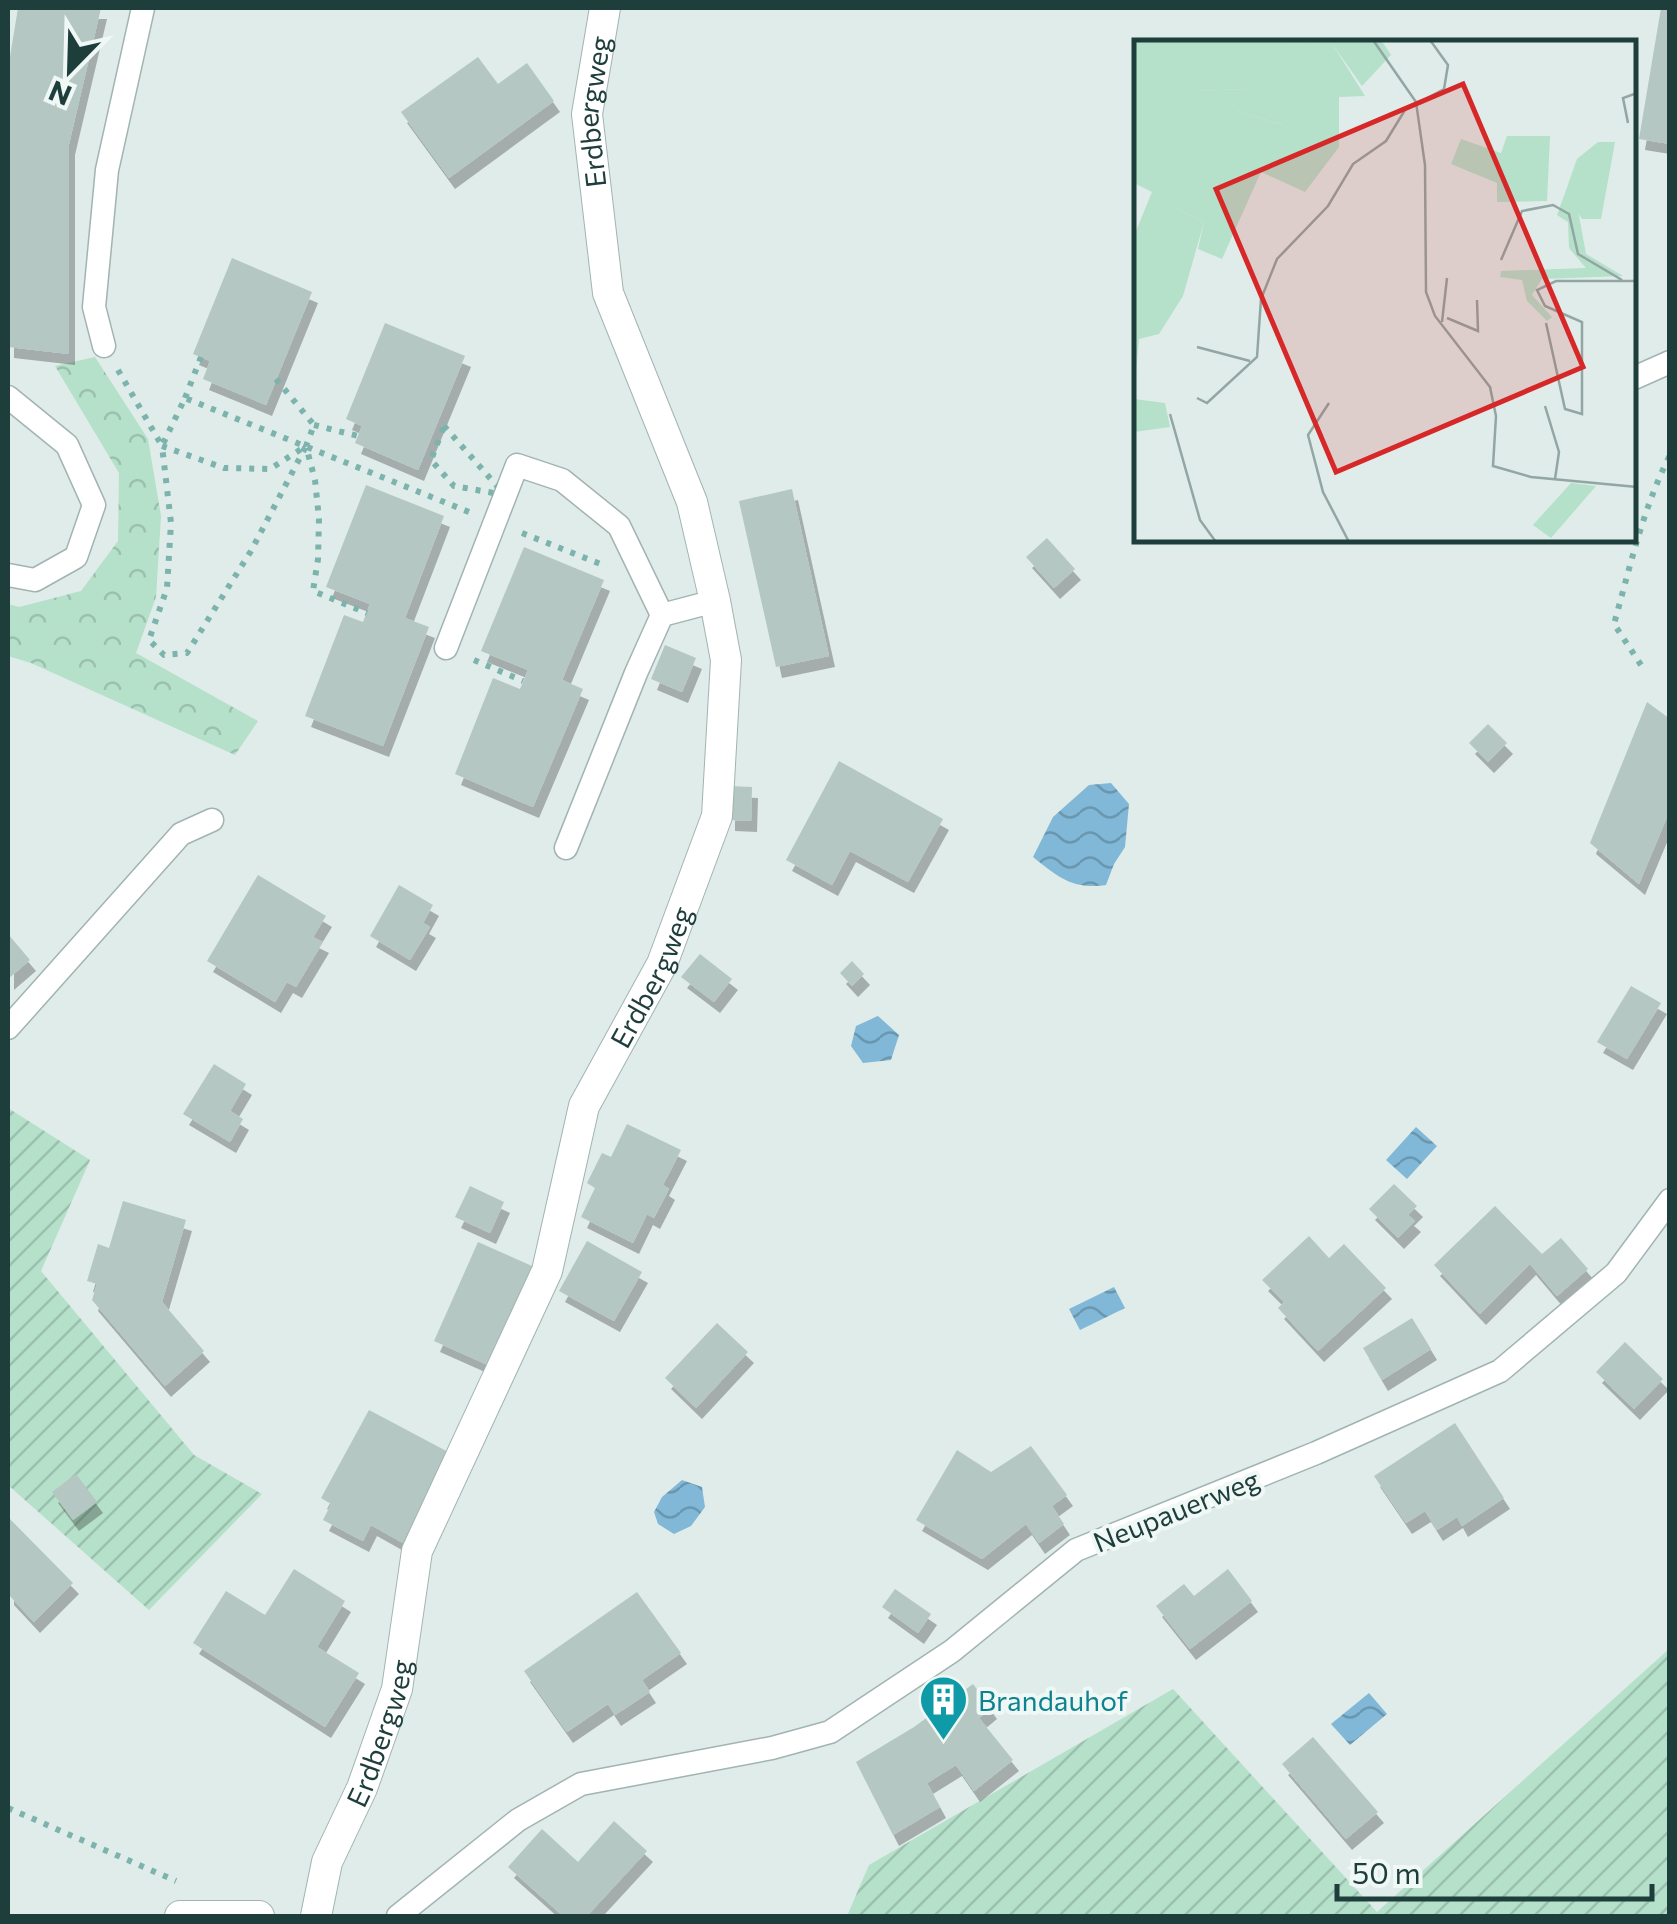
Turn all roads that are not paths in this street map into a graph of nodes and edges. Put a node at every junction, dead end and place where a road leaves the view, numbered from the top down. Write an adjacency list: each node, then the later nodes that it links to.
1 (142, 8): 3 (lane)
2 (605, 8): 8 (street, Erdbergweg)
3 (104, 346)
4 (1670, 362): 5 (lane)
5 (1637, 377)
6 (8, 397): 7 (lane)
7 (8, 575)
8 (715, 600): 9 (lane); 17 (street, Erdbergweg)
9 (662, 615): 10 (lane); 12 (lane)
10 (446, 648)
11 (212, 820): 13 (lane)
12 (566, 848)
13 (8, 1028)
14 (1670, 1200): 18 (lane, Neupauerweg)
15 (180, 1916): 16 (street)
16 (259, 1916)
17 (316, 1916)
18 (398, 1916)

